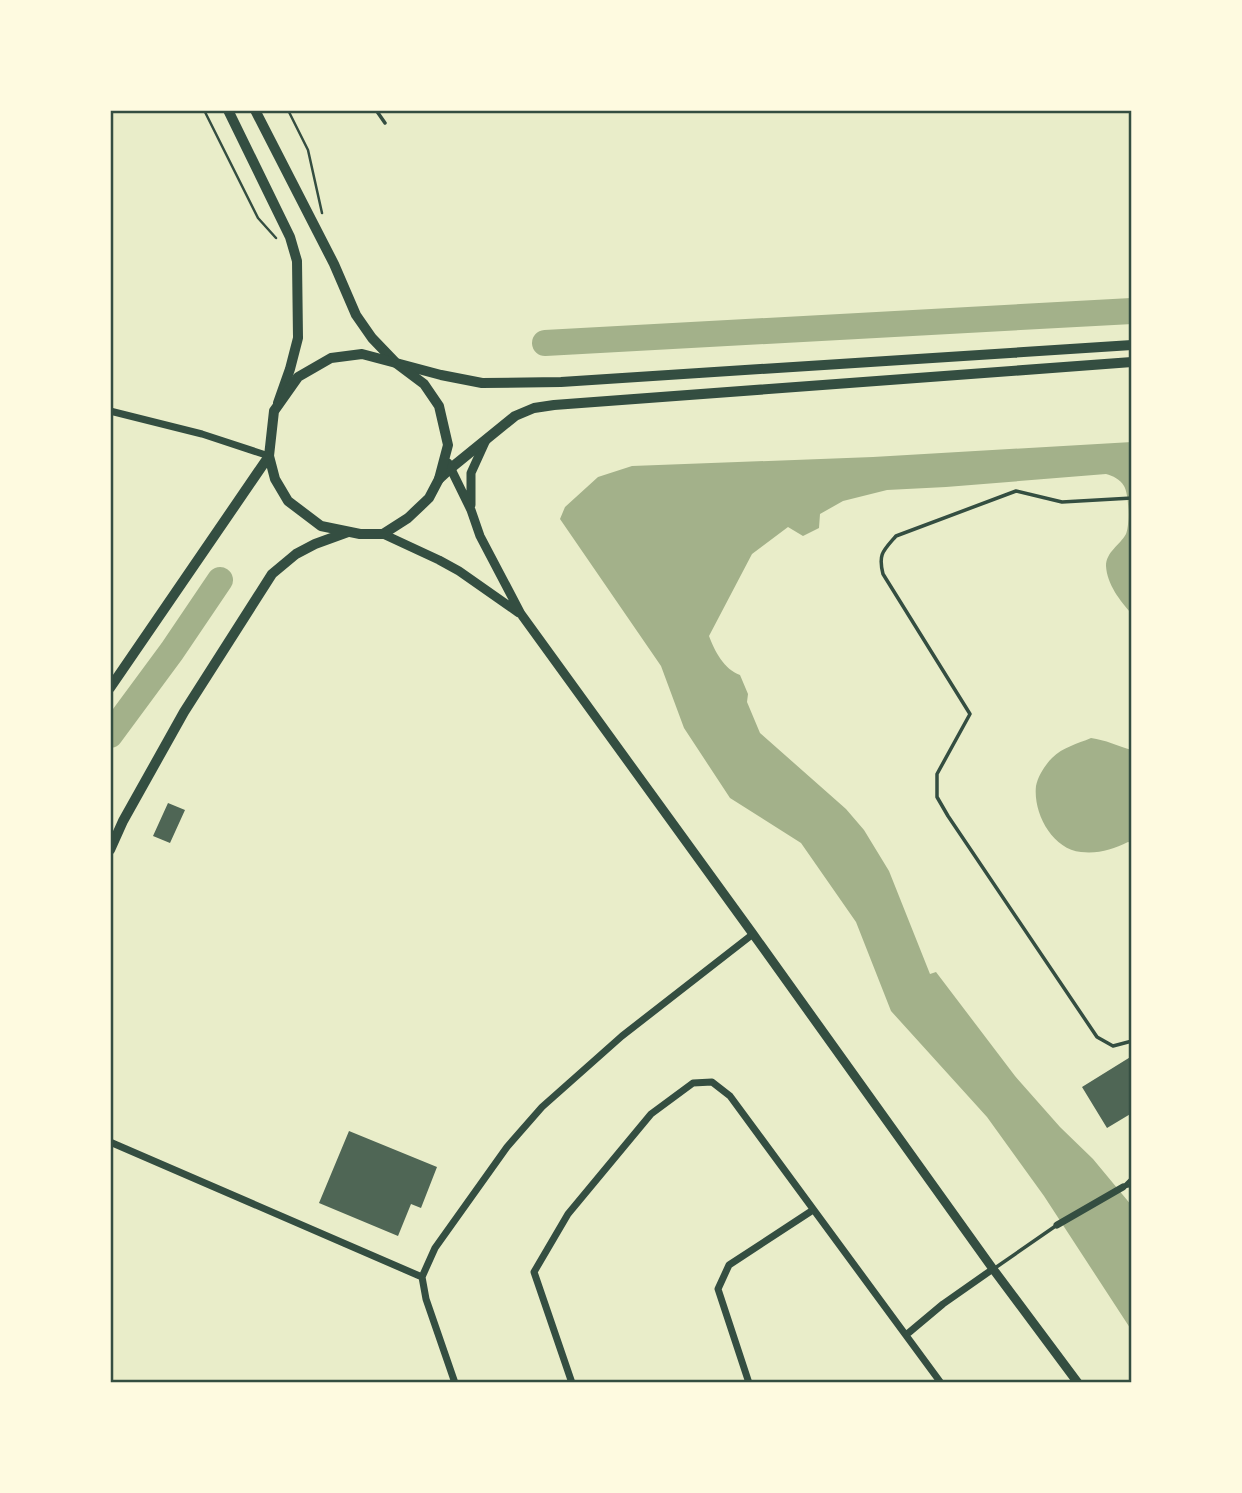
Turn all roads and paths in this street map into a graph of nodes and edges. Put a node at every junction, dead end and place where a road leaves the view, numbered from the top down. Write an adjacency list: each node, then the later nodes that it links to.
1 (204, 110): 8 (path)
2 (228, 110): 13 (main road)
3 (255, 110): 11 (main road)
4 (288, 110): 7 (path)
5 (376, 110): 6 (lane)
6 (385, 123)
7 (322, 213)
8 (281, 244)
9 (1132, 345): 11 (main road)
10 (1132, 362): 14 (main road)
11 (396, 363): 13 (main road); 16 (main road)
12 (110, 411): 15 (street)
13 (274, 411): 15 (main road)
14 (486, 440): 16 (main road); 18 (street)
15 (269, 456): 19 (main road); 22 (main road)
16 (448, 463): 18 (street); 20 (main road)
17 (1132, 498): 25 (lane)
18 (471, 510): 21 (street)
19 (348, 532): 20 (main road); 23 (main road)
20 (383, 534): 21 (street)
21 (521, 614): 24 (street)
22 (110, 688)
23 (110, 850)
24 (753, 934): 31 (street); 32 (street)
25 (1132, 1041)
26 (110, 1142): 32 (street)
27 (1132, 1178): 28 (lane)
28 (1127, 1186): 30 (street)
29 (813, 1210): 33 (street); 35 (street); 36 (street)
30 (1057, 1226): 31 (lane)
31 (993, 1269): 33 (street); 38 (street)
32 (422, 1277): 34 (street)
33 (906, 1335): 37 (street)
34 (455, 1383)
35 (572, 1383)
36 (749, 1383)
37 (941, 1383)
38 (1078, 1383)

